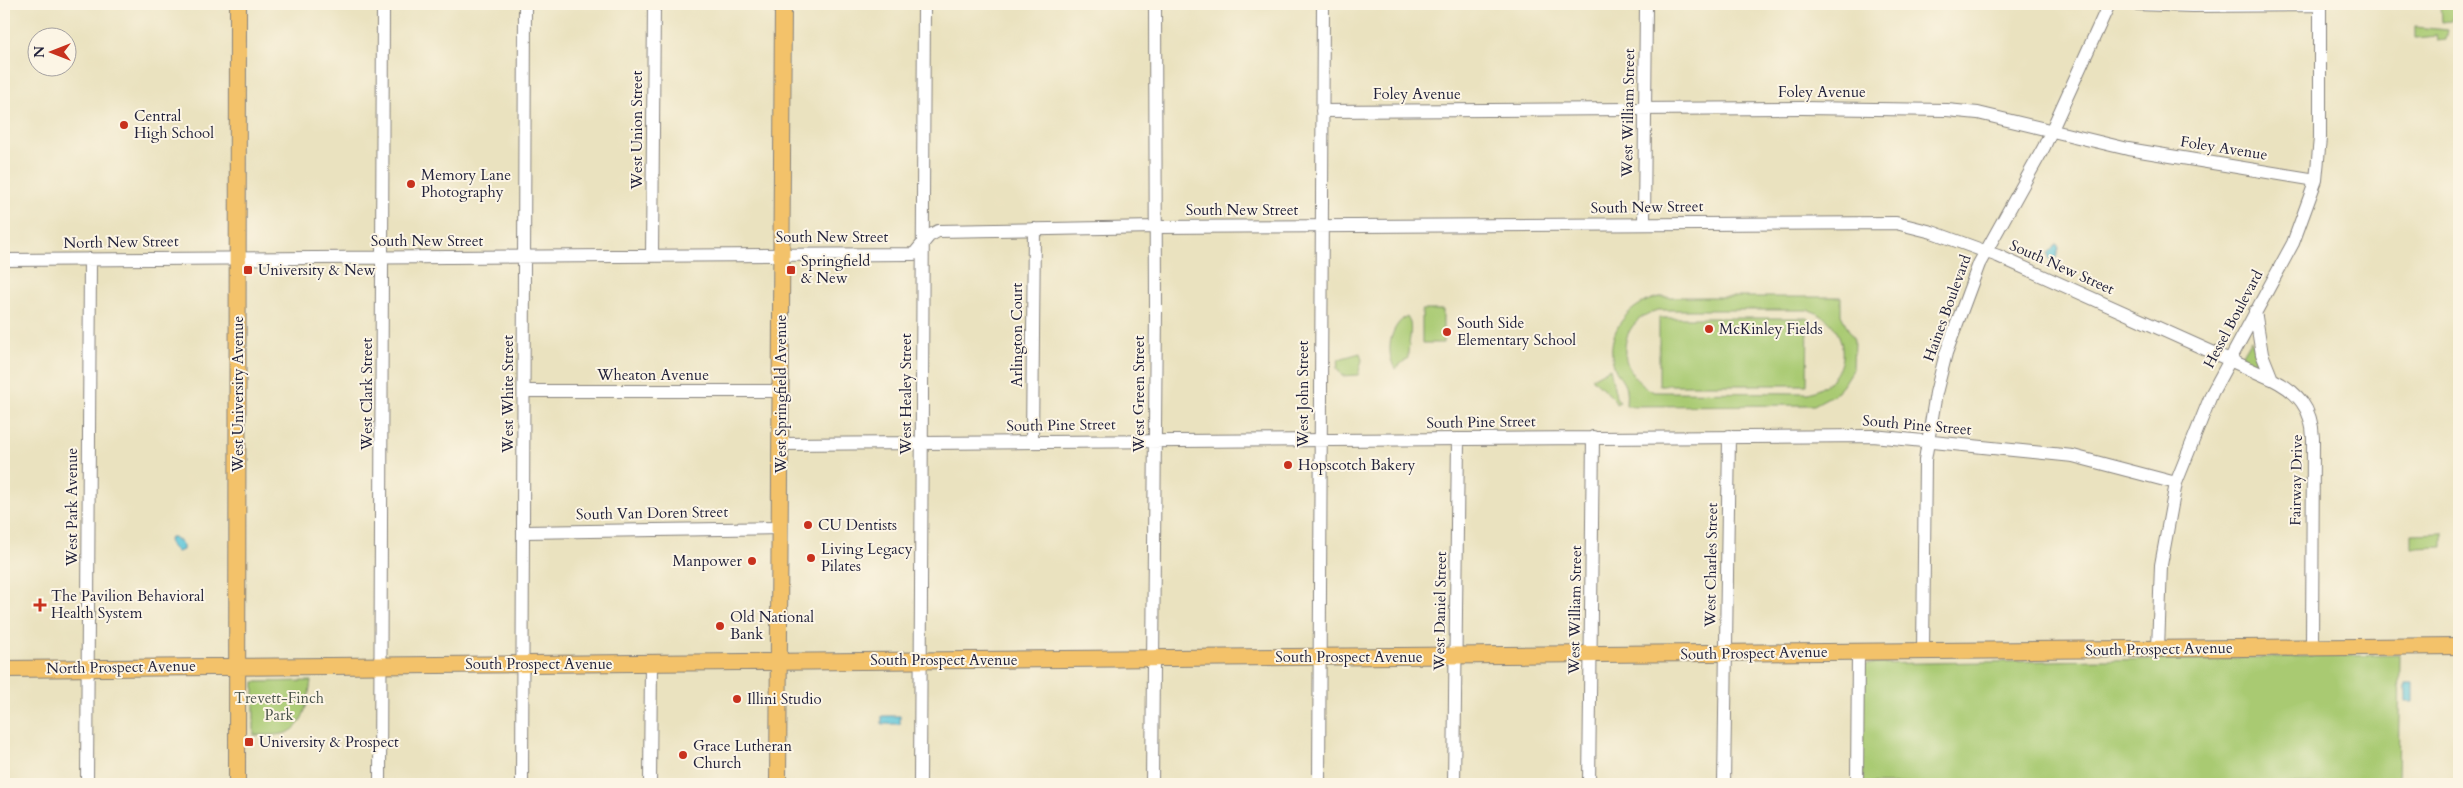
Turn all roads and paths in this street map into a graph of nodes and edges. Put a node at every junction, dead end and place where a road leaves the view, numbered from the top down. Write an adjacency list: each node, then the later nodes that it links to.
1 (238, 4): 27 (main road, West University Avenue)
2 (383, 4): 25 (street, West Clark Street)
3 (526, 4): 26 (street, West White Street)
4 (654, 4): 24 (street, West Union Street)
5 (784, 4): 23 (main road, West Springfield Avenue)
6 (924, 4): 21 (street, West Healey Street)
7 (1154, 4): 19 (street, West Green Street)
8 (1323, 4): 14 (street, West John Street)
9 (1646, 4): 13 (street, West William Street)
10 (2109, 4): 15 (street, Haines Boulevard)
11 (2136, 4): 12 (street)
12 (2320, 4): 16 (street, Hessel Boulevard)
13 (1645, 109): 14 (street, Foley Avenue); 15 (street, Foley Avenue); 17 (street, West William Street)
14 (1322, 111): 18 (street, West John Street)
15 (2052, 130): 16 (street, Foley Avenue); 22 (street, Haines Boulevard)
16 (2316, 180): 30 (street, Hessel Boulevard)
17 (1644, 224): 18 (street, South New Street); 22 (street, South New Street)
18 (1321, 226): 19 (street, South New Street); 39 (street, West John Street)
19 (1156, 227): 20 (street, South New Street); 38 (street, West Green Street)
20 (1034, 229): 21 (street, South New Street); 40 (street, Arlington Court)
21 (923, 243): 23 (street, South New Street); 43 (street, West Healey Street)
22 (1985, 251): 31 (street, South New Street); 41 (street, Haines Boulevard)
23 (782, 253): 24 (street, South New Street); 34 (main road, West Springfield Avenue)
24 (652, 256): 26 (street, South New Street)
25 (384, 257): 26 (street, South New Street); 27 (street, South New Street); 61 (street, West Clark Street)
26 (524, 257): 33 (street, West White Street)
27 (238, 258): 28 (street, North New Street); 62 (main road, West University Avenue)
28 (90, 259): 29 (street, North New Street); 63 (street, West Park Avenue)
29 (4, 260)
30 (2256, 311): 31 (street, Hessel Boulevard); 32 (street)
31 (2229, 359): 32 (street, Fairway Drive); 44 (street, Hessel Boulevard)
32 (2272, 379): 48 (street, Fairway Drive)
33 (524, 391): 34 (street, Wheaton Avenue); 46 (street, West White Street)
34 (782, 391): 42 (main road, West Springfield Avenue)
35 (1593, 436): 36 (street, South Pine Street); 37 (street, South Pine Street); 53 (street, West William Street)
36 (1729, 436): 41 (street, South Pine Street); 52 (street, West Charles Street)
37 (1458, 439): 39 (street, South Pine Street); 54 (street, West Daniel Street)
38 (1155, 440): 39 (street, South Pine Street); 40 (street, South Pine Street); 56 (street, West Green Street)
39 (1319, 440): 55 (street, West John Street)
40 (1032, 442): 43 (street, South Pine Street)
41 (1928, 442): 44 (street, South Pine Street); 51 (street, Haines Boulevard)
42 (781, 444): 43 (street, South Pine Street); 45 (main road, West Springfield Avenue)
43 (922, 444): 57 (street, West Healey Street)
44 (2176, 483): 49 (street, Hessel Boulevard)
45 (780, 528): 46 (street, South Van Doren Street); 58 (main road, West Springfield Avenue)
46 (524, 532): 60 (street, West White Street)
47 (2459, 646): 48 (main road, South Prospect Avenue)
48 (2312, 648): 49 (main road, South Prospect Avenue)
49 (2158, 649): 51 (main road, South Prospect Avenue)
50 (1858, 652): 51 (main road, South Prospect Avenue); 52 (main road, South Prospect Avenue); 77 (street)
51 (1923, 652)
52 (1726, 654): 53 (main road, South Prospect Avenue); 76 (street, West Charles Street)
53 (1591, 655): 54 (main road, South Prospect Avenue); 75 (street, West William Street)
54 (1456, 656): 55 (main road, South Prospect Avenue); 74 (street, West Daniel Street)
55 (1319, 657): 56 (main road, South Prospect Avenue); 73 (street, West John Street)
56 (1153, 658): 57 (main road, South Prospect Avenue); 72 (street, West Green Street)
57 (922, 660): 58 (main road, South Prospect Avenue); 71 (street, West Healey Street)
58 (780, 661): 59 (main road, South Prospect Avenue); 70 (main road, West Springfield Avenue)
59 (651, 663): 60 (main road, South Prospect Avenue); 69 (street)
60 (523, 664): 61 (main road, South Prospect Avenue); 68 (street, West White Street)
61 (381, 665): 62 (main road, South Prospect Avenue); 67 (street, West Clark Street)
62 (238, 666): 63 (main road, North Prospect Avenue); 66 (main road, West University Avenue)
63 (88, 668): 64 (main road, North Prospect Avenue); 65 (street, West Park Avenue)
64 (4, 669)
65 (87, 784)
66 (237, 784)
67 (380, 784)
68 (522, 784)
69 (650, 784)
70 (778, 784)
71 (920, 784)
72 (1152, 784)
73 (1319, 784)
74 (1454, 784)
75 (1589, 784)
76 (1724, 784)
77 (1857, 784)

